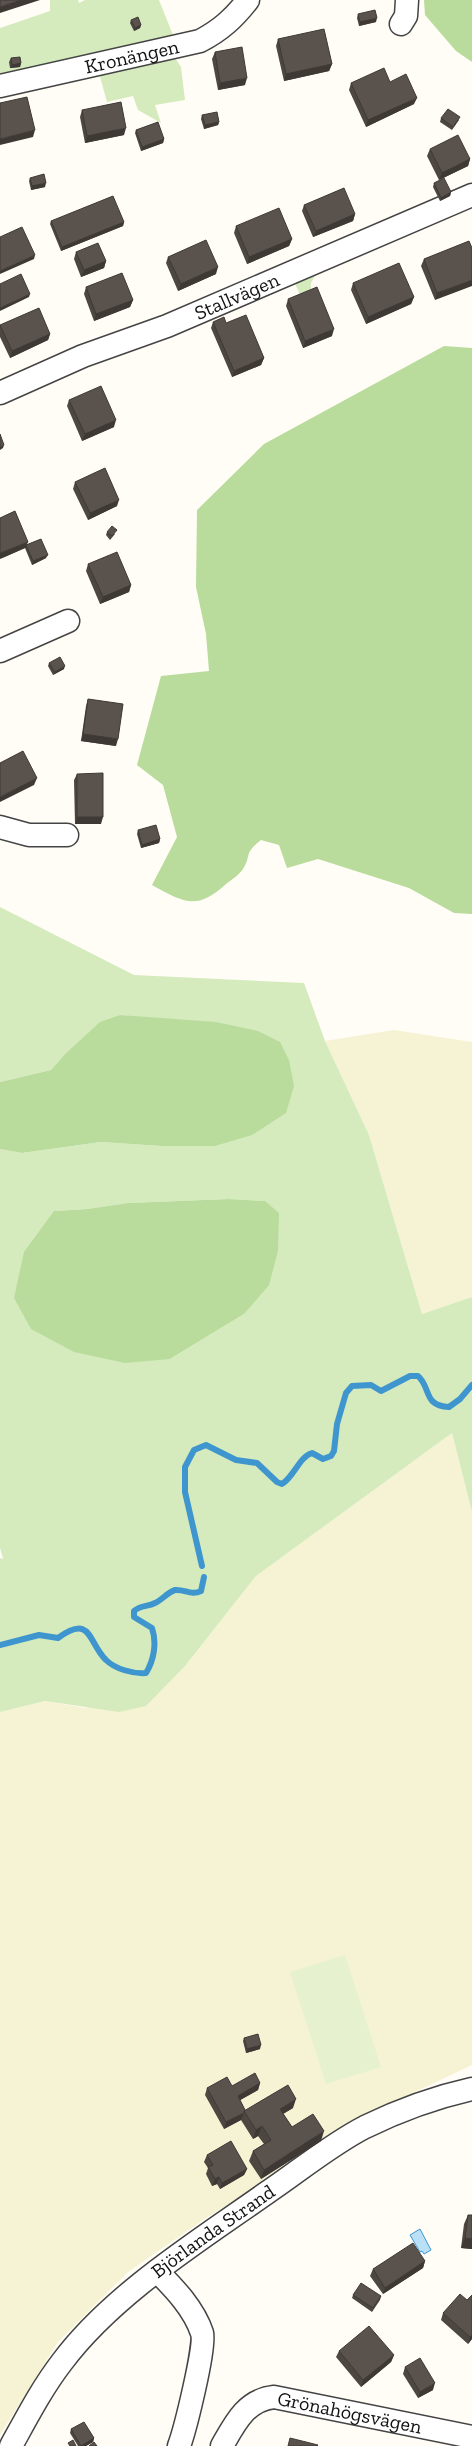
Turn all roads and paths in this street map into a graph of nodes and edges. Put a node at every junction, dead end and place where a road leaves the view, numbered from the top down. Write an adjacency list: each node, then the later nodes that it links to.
1 (248, 0): 4 (street, Kronängen)
2 (407, 0): 3 (street)
3 (401, 24)
4 (0, 86)
5 (472, 195): 6 (street, Stallvägen)
6 (0, 393)
7 (68, 621): 8 (street)
8 (0, 651)
9 (0, 827): 10 (street)
10 (67, 835)
11 (472, 2089): 12 (street, Björlanda Strand)
12 (157, 2271): 14 (street, Björlanda Strand); 15 (street)
13 (472, 2437): 16 (street, Grönahögsvägen)
14 (12, 2446)
15 (179, 2446)
16 (222, 2446)

